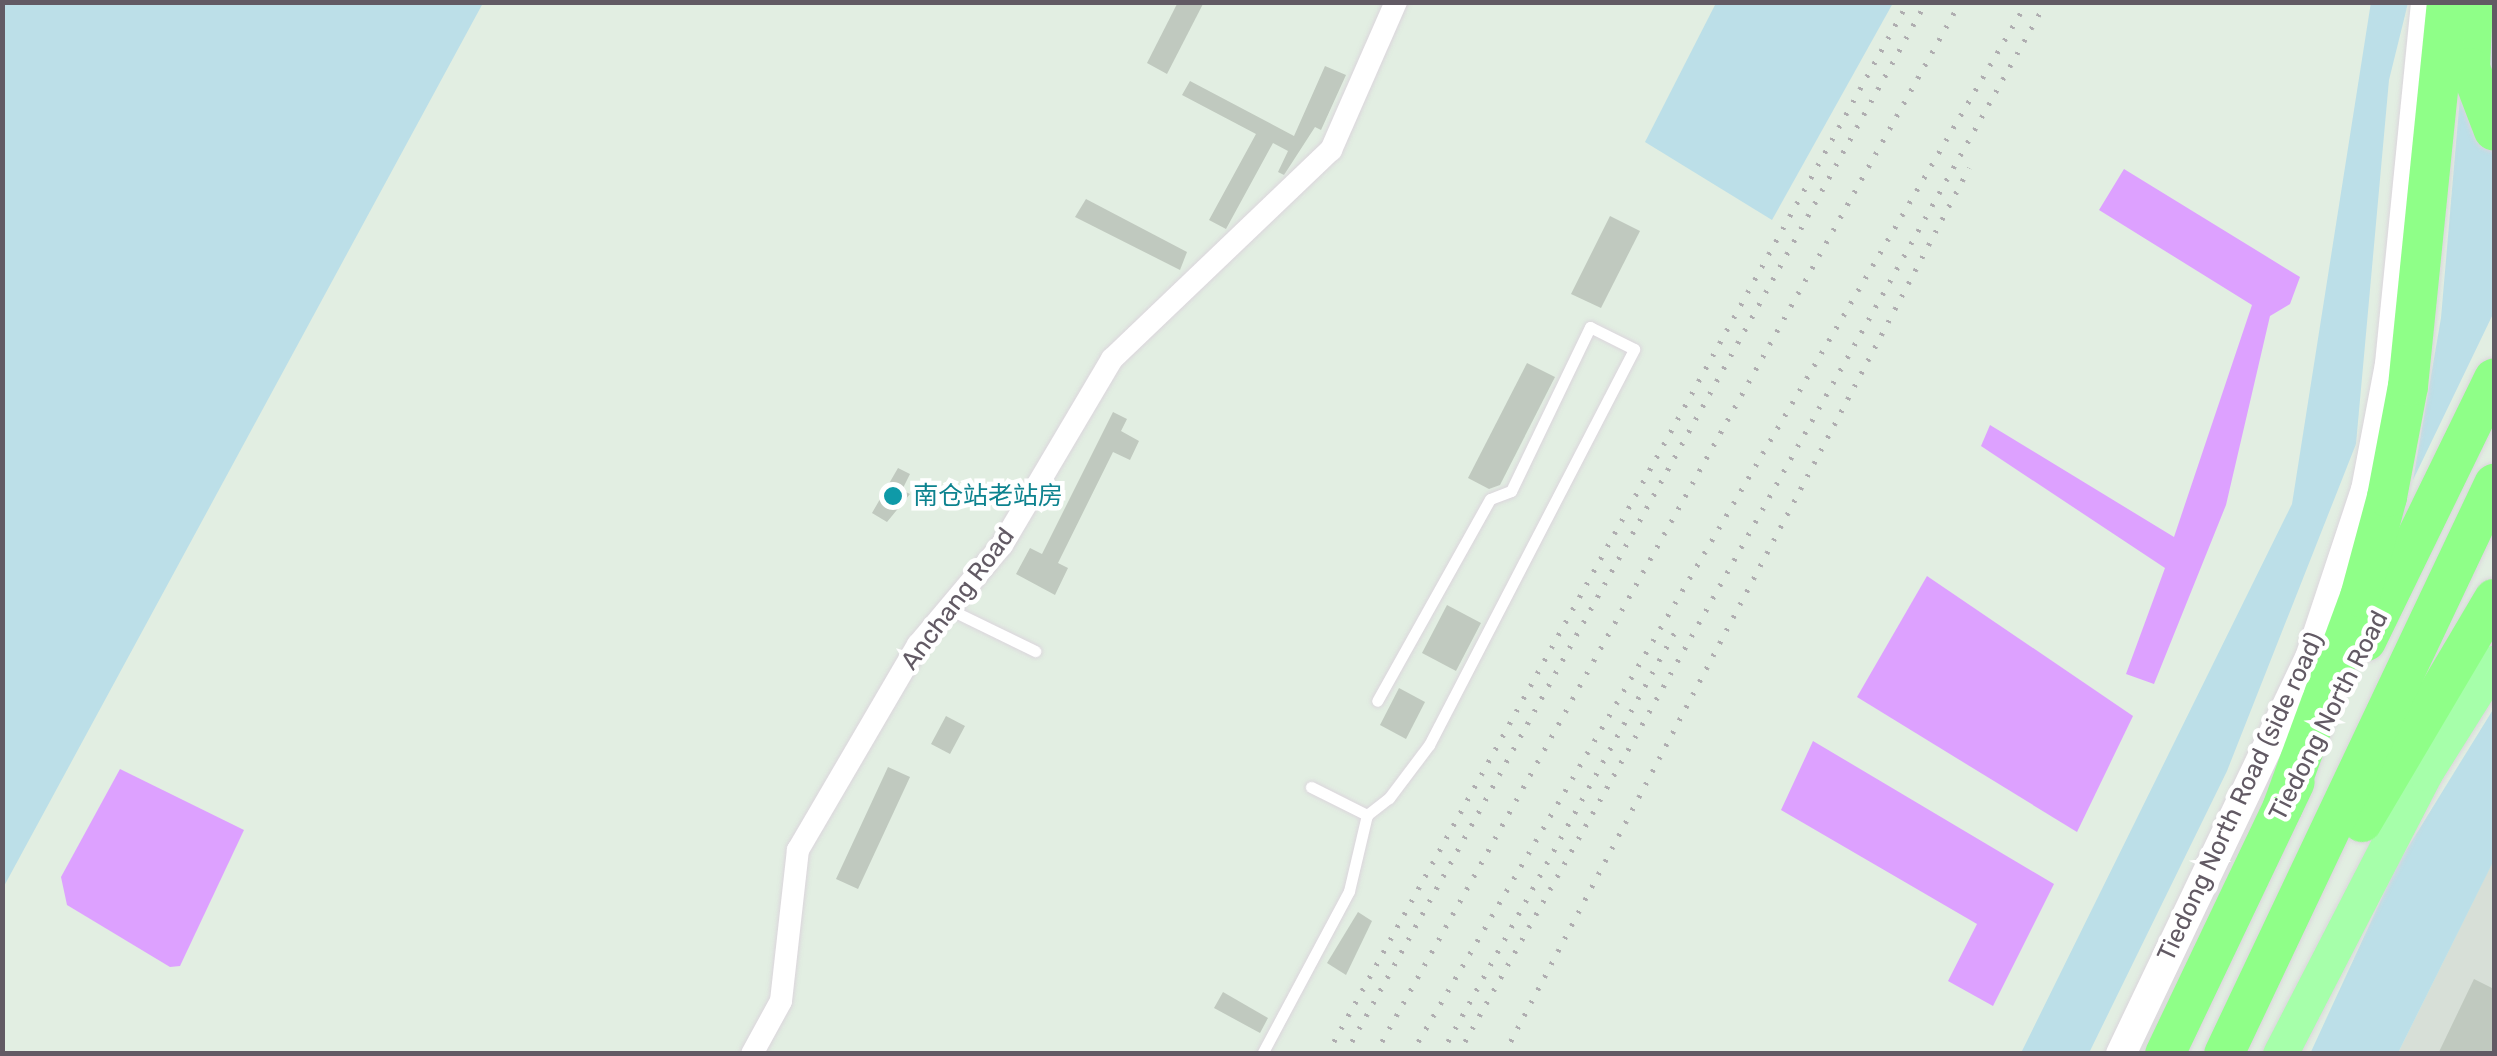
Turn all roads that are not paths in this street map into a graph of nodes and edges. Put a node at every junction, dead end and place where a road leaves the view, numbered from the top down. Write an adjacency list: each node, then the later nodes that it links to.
1 (1396, 2): 9 (street, Anchang Road)
2 (2426, 2): 19 (street, Tiedong North Road (side road))
3 (2447, 2): 14 (highway)
4 (2473, 2): 5 (highway)
5 (2494, 131)
6 (2494, 379): 14 (highway, Tiedong North Road)
7 (2494, 484): 16 (highway, Tiedong North Road)
8 (2494, 598): 16 (highway)
9 (948, 609): 10 (lane); 17 (street, Anchang Road)
10 (1035, 652)
11 (2494, 664): 22 (main road)
12 (1377, 701): 15 (lane)
13 (1311, 787): 15 (lane)
14 (2283, 806): 20 (highway, Tiedong North Road)
15 (1367, 815): 18 (lane)
16 (2284, 931): 21 (highway, Tiedong North Road)
17 (752, 1054)
18 (1262, 1054)
19 (2121, 1054)
20 (2165, 1054)
21 (2224, 1054)
22 (2280, 1054)

